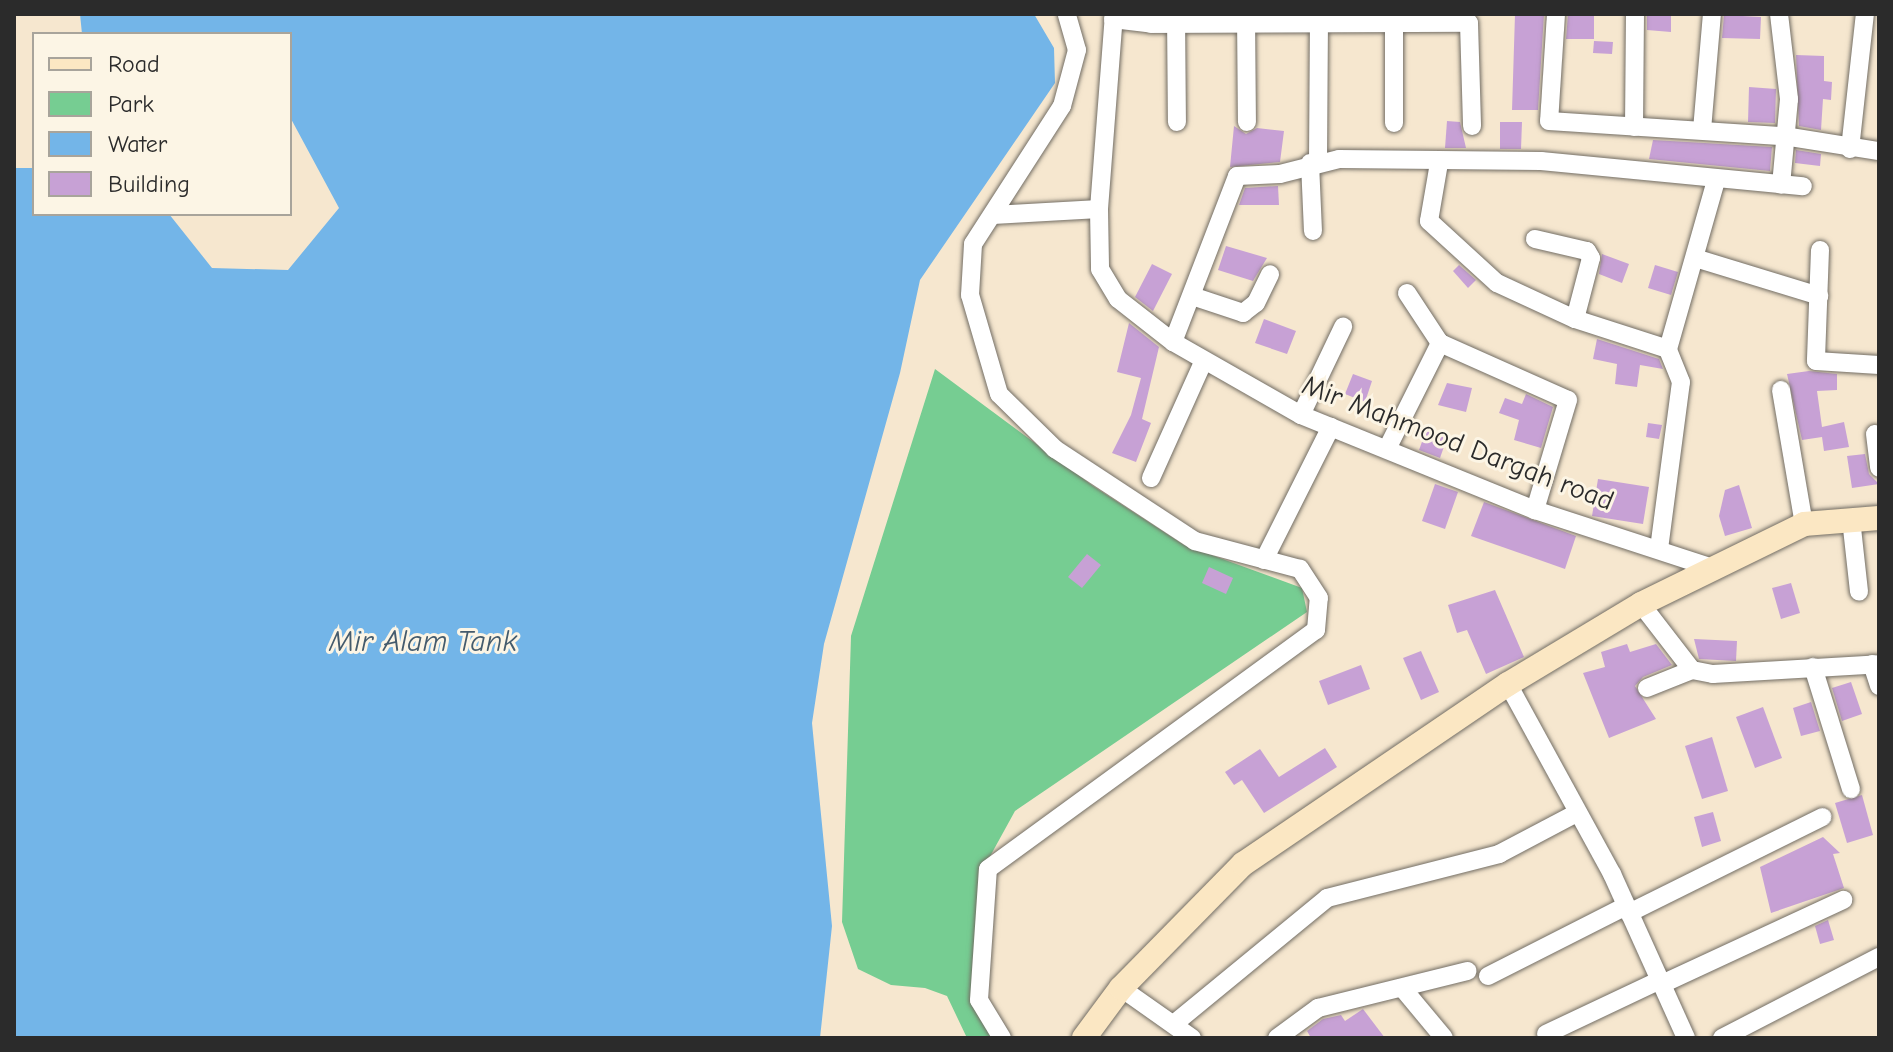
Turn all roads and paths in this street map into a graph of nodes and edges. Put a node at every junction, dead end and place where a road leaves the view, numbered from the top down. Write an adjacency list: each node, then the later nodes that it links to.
1 (1067, 14): 28 (street)
2 (1556, 14): 17 (street)
3 (1635, 14): 17 (street)
4 (1712, 14): 18 (street)
5 (1779, 14): 19 (street)
6 (1865, 14): 20 (street)
7 (1114, 16): 9 (street); 27 (street, Mir Mahmood Dargah road)
8 (1246, 18): 9 (street); 12 (street); 14 (street)
9 (1176, 19): 13 (street)
10 (1394, 19): 11 (street); 12 (street); 15 (street)
11 (1469, 19): 16 (street)
12 (1319, 20): 22 (street)
13 (1177, 122)
14 (1247, 122)
15 (1394, 123)
16 (1472, 126)
17 (1634, 127): 18 (street)
18 (1702, 130): 19 (street)
19 (1784, 136): 20 (street); 25 (street)
20 (1850, 149): 21 (street)
21 (1879, 151)
22 (1314, 162): 23 (street); 29 (street); 35 (street)
23 (1439, 163): 24 (street); 37 (street)
24 (1716, 180): 25 (street); 32 (street)
25 (1781, 185): 26 (street)
26 (1803, 186)
27 (1099, 209): 28 (street); 39 (street, Mir Mahmood Dargah road)
28 (993, 215): 56 (street)
29 (1313, 231)
30 (1535, 239): 37 (street)
31 (1820, 250): 36 (street)
32 (1695, 258): 36 (street); 41 (street)
33 (1270, 274): 35 (street)
34 (1407, 293): 40 (street)
35 (1192, 296): 39 (street)
36 (1819, 296): 43 (street)
37 (1575, 319): 41 (street)
38 (1343, 327): 45 (street)
39 (1173, 342): 42 (street, Mir Mahmood Dargah road)
40 (1440, 343): 48 (street); 51 (street)
41 (1668, 349): 55 (street)
42 (1204, 360): 45 (street, Mir Mahmood Dargah road); 50 (street)
43 (1879, 365)
44 (1781, 390): 54 (street)
45 (1301, 415): 46 (street, Mir Mahmood Dargah road)
46 (1331, 427): 48 (street, Mir Mahmood Dargah road); 56 (street)
47 (1875, 434): 49 (street)
48 (1387, 449): 51 (street, Mir Mahmood Dargah road)
49 (1879, 468)
50 (1151, 478)
51 (1535, 510): 55 (street, Mir Mahmood Dargah road)
52 (1879, 518): 53 (main road)
53 (1851, 519): 54 (main road); 58 (street)
54 (1804, 524): 57 (main road)
55 (1659, 549): 57 (street, Mir Mahmood Dargah road)
56 (1264, 560): 81 (street)
57 (1709, 567): 59 (main road)
58 (1859, 592)
59 (1641, 604): 62 (street); 63 (main road)
60 (1876, 664): 61 (street); 64 (street)
61 (1813, 667): 62 (street); 66 (street)
62 (1692, 670): 65 (street)
63 (1508, 684): 67 (street); 75 (main road)
64 (1879, 686)
65 (1647, 688)
66 (1851, 789)
67 (1575, 814): 70 (street); 77 (street)
68 (1822, 817): 70 (street)
69 (1843, 900): 74 (street)
70 (1628, 910): 73 (street); 74 (street)
71 (1879, 957): 86 (street)
72 (1467, 971): 76 (street)
73 (1488, 976)
74 (1661, 982): 79 (street); 85 (street)
75 (1121, 988): 77 (street); 82 (main road)
76 (1404, 990): 78 (street); 80 (street)
77 (1175, 1023): 83 (street)
78 (1298, 1031): 84 (street)
79 (1546, 1034)
80 (1441, 1037)
81 (1002, 1038)
82 (1084, 1038)
83 (1192, 1038)
84 (1277, 1038)
85 (1686, 1038)
86 (1722, 1038)

